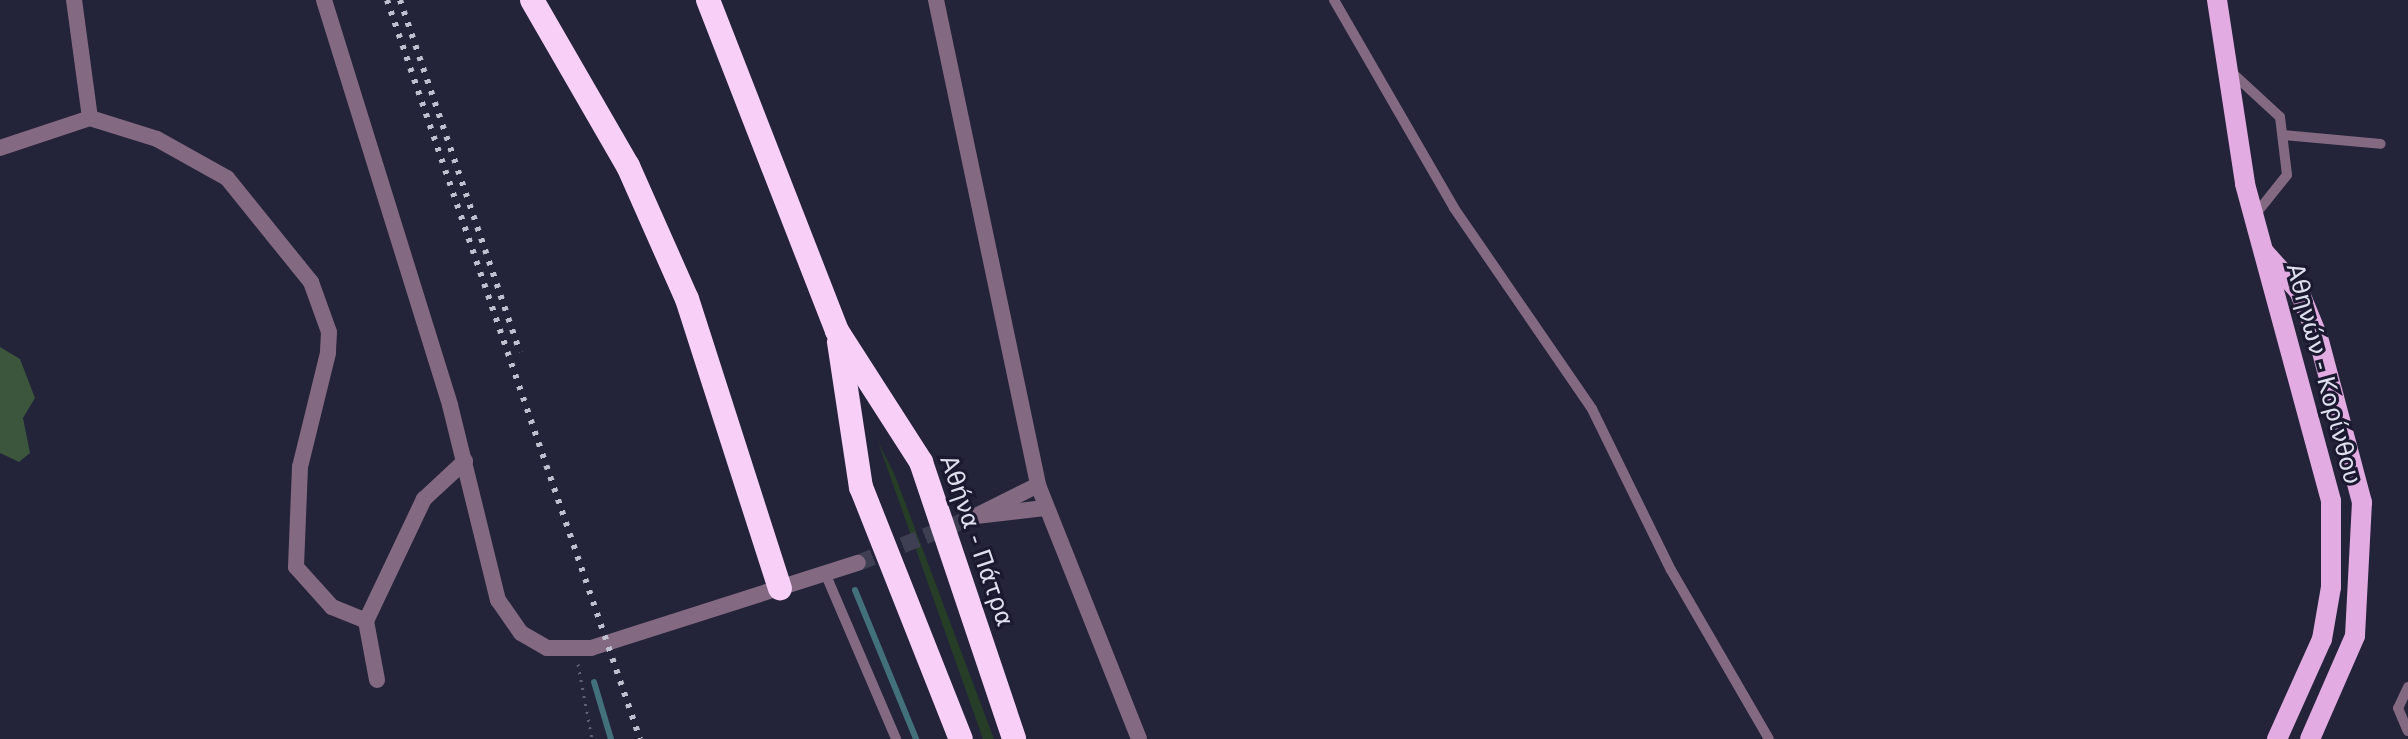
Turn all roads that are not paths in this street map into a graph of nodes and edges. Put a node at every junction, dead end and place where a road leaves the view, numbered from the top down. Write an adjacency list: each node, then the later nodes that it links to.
1 (74, 0): 9 (street)
2 (324, 0): 16 (street)
3 (532, 0): 21 (highway)
4 (708, 0): 15 (highway, Αθήνα - Πάτρα)
5 (936, 0): 17 (street)
6 (1334, 0): 30 (lane)
7 (2217, 0): 8 (main road, Αθηνών - Κορίνθου)
8 (2223, 65): 10 (lane); 13 (main road, Αθηνών - Κορίνθου)
9 (90, 118): 12 (street); 22 (street)
10 (2283, 135): 11 (lane); 13 (lane)
11 (2381, 144)
12 (0, 148)
13 (2254, 216): 14 (main road, Αθηνών - Κορίνθου)
14 (2264, 252): 31 (main road, Αθηνών - Κορίνθου); 32 (main road, Αθηνών - Κορίνθου)
15 (837, 331): 27 (highway, Αθήνα - Πάτρα); 28 (highway, Αθήνα - Πάτρα)
16 (465, 461): 21 (street); 22 (street)
17 (1038, 485): 18 (street); 18 (street)
18 (1045, 508): 29 (street)
19 (858, 563): 20 (street)
20 (825, 573): 21 (street); 26 (lane)
21 (780, 588)
22 (366, 621): 23 (street)
23 (377, 680)
24 (2408, 687): 25 (lane)
25 (2408, 731)
26 (896, 739)
27 (961, 739)
28 (1014, 739)
29 (1139, 739)
30 (1769, 739)
31 (2277, 739)
32 (2310, 739)

